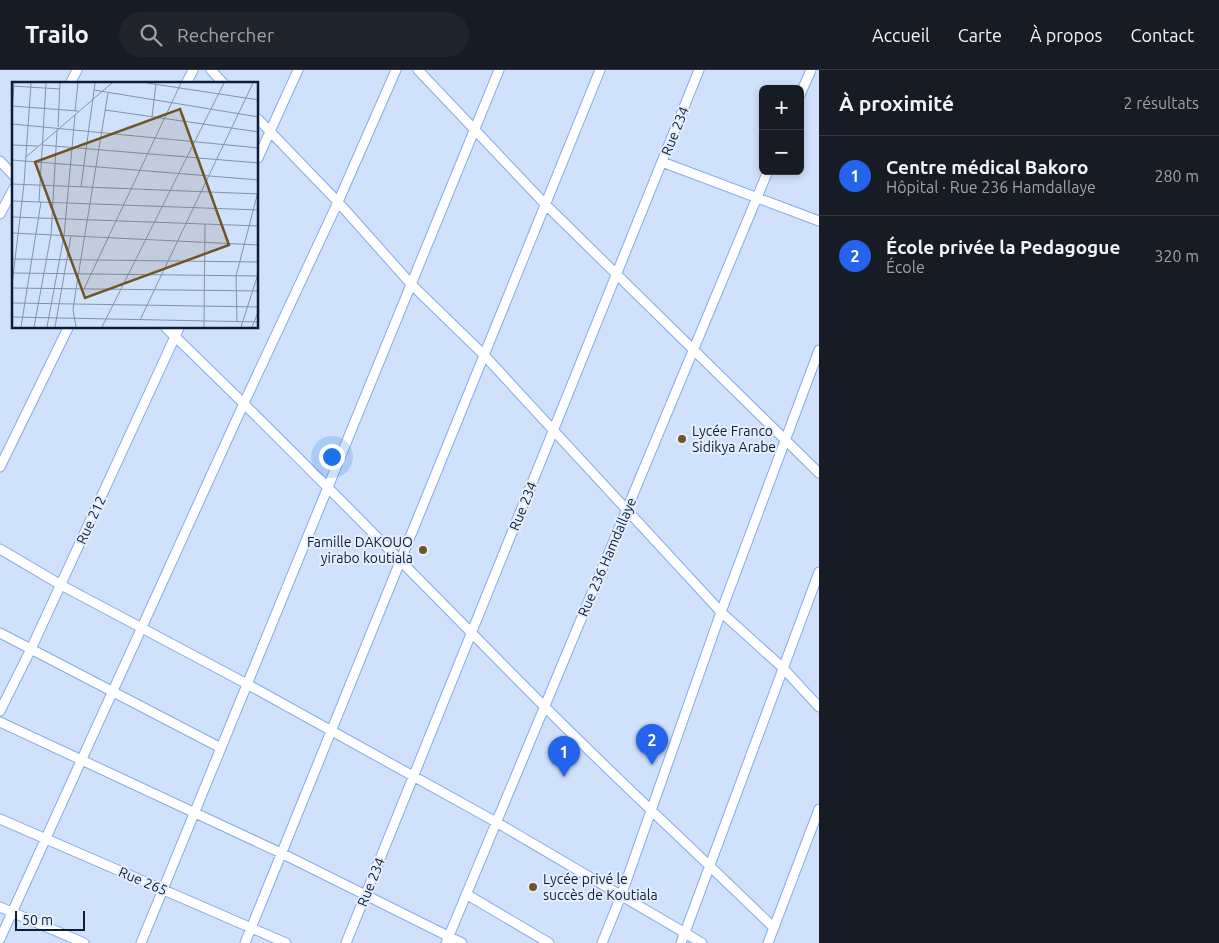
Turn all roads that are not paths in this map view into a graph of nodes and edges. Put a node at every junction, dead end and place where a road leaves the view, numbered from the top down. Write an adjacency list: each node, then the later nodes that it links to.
1 (77, 70): 11 (street)
2 (193, 70): 12 (street)
3 (211, 70): 13 (street)
4 (298, 70): 17 (street)
5 (396, 70): 25 (street)
6 (418, 70): 16 (street)
7 (499, 70): 16 (street)
8 (600, 70): 26 (street)
9 (699, 70): 20 (street, Rue 234)
10 (810, 70): 14 (street)
11 (71, 82)
12 (187, 82)
13 (222, 82)
14 (804, 85)
15 (259, 120): 17 (street)
16 (475, 130): 26 (street); 30 (street)
17 (270, 132): 18 (street); 25 (street)
18 (259, 156)
19 (0, 161): 21 (street)
20 (662, 162): 24 (street); 29 (street, Rue 234)
21 (12, 174)
22 (766, 175): 24 (street, Rue 236 Hamdallaye)
23 (12, 192): 27 (street)
24 (757, 197): 28 (street); 35 (street, Rue 236 Hamdallaye)
25 (338, 202): 30 (street); 38 (street)
26 (545, 204): 29 (street); 37 (street)
27 (0, 214)
28 (819, 220)
29 (616, 275): 35 (street); 39 (street, Rue 234)
30 (411, 284): 37 (street); 43 (street)
31 (68, 329): 41 (street)
32 (167, 329): 34 (street)
33 (178, 329): 34 (street, Rue 212)
34 (175, 336): 38 (street); 48 (street, Rue 212)
35 (694, 350): 40 (street); 44 (street, Rue 236 Hamdallaye)
36 (819, 350): 40 (street)
37 (484, 355): 39 (street); 46 (street)
38 (244, 403): 43 (street); 50 (street)
39 (553, 432): 44 (street); 52 (street, Rue 234)
40 (786, 441): 42 (street); 49 (street)
41 (0, 467)
42 (819, 473)
43 (328, 488): 46 (street); 55 (street)
44 (626, 511): 49 (street); 57 (street, Rue 236 Hamdallaye)
45 (0, 550): 48 (street)
46 (400, 561): 52 (street); 61 (street)
47 (819, 572): 54 (street)
48 (60, 585): 50 (street); 53 (street, Rue 212)
49 (721, 612): 54 (street); 66 (street)
50 (142, 627): 55 (street); 56 (street)
51 (0, 632): 53 (street)
52 (472, 632): 57 (street); 64 (street, Rue 234)
53 (31, 649): 56 (street); 59 (street, Rue 212)
54 (783, 668): 58 (street); 72 (street)
55 (248, 684): 61 (street); 62 (street)
56 (113, 691): 62 (street); 63 (street)
57 (544, 707): 66 (street); 69 (street, Rue 236 Hamdallaye)
58 (819, 707)
59 (0, 711)
60 (0, 722): 63 (street)
61 (331, 732): 64 (street); 71 (street)
62 (221, 748): 67 (street)
63 (83, 760): 67 (street); 70 (street)
64 (414, 777): 69 (street); 74 (street, Rue 234)
65 (819, 809): 80 (street)
66 (652, 810): 72 (street); 76 (street)
67 (195, 812): 71 (street); 73 (street)
68 (0, 819): 70 (street, Rue 265)
69 (496, 822): 75 (street, Rue 236 Hamdallaye); 76 (street)
70 (46, 839): 73 (street, Rue 265); 78 (street)
71 (281, 853): 74 (street); 79 (street)
72 (710, 866): 80 (street); 81 (street)
73 (163, 890): 79 (street, Rue 265); 85 (street)
74 (366, 894): 83 (street); 88 (street, Rue 234)
75 (466, 894): 83 (street, Rue 236 Hamdallaye); 90 (street)
76 (621, 896): 81 (street); 91 (street)
77 (0, 907): 78 (street)
78 (12, 912): 82 (street); 84 (street)
79 (251, 928): 86 (street); 87 (street, Rue 265)
80 (774, 928): 94 (street)
81 (685, 933): 92 (street); 93 (street)
82 (0, 939)
83 (447, 939): 89 (street)
84 (84, 943)
85 (141, 943)
86 (245, 943)
87 (286, 943)
88 (346, 943)
89 (462, 943)
90 (549, 943)
91 (602, 943)
92 (681, 943)
93 (702, 943)
94 (768, 943)

